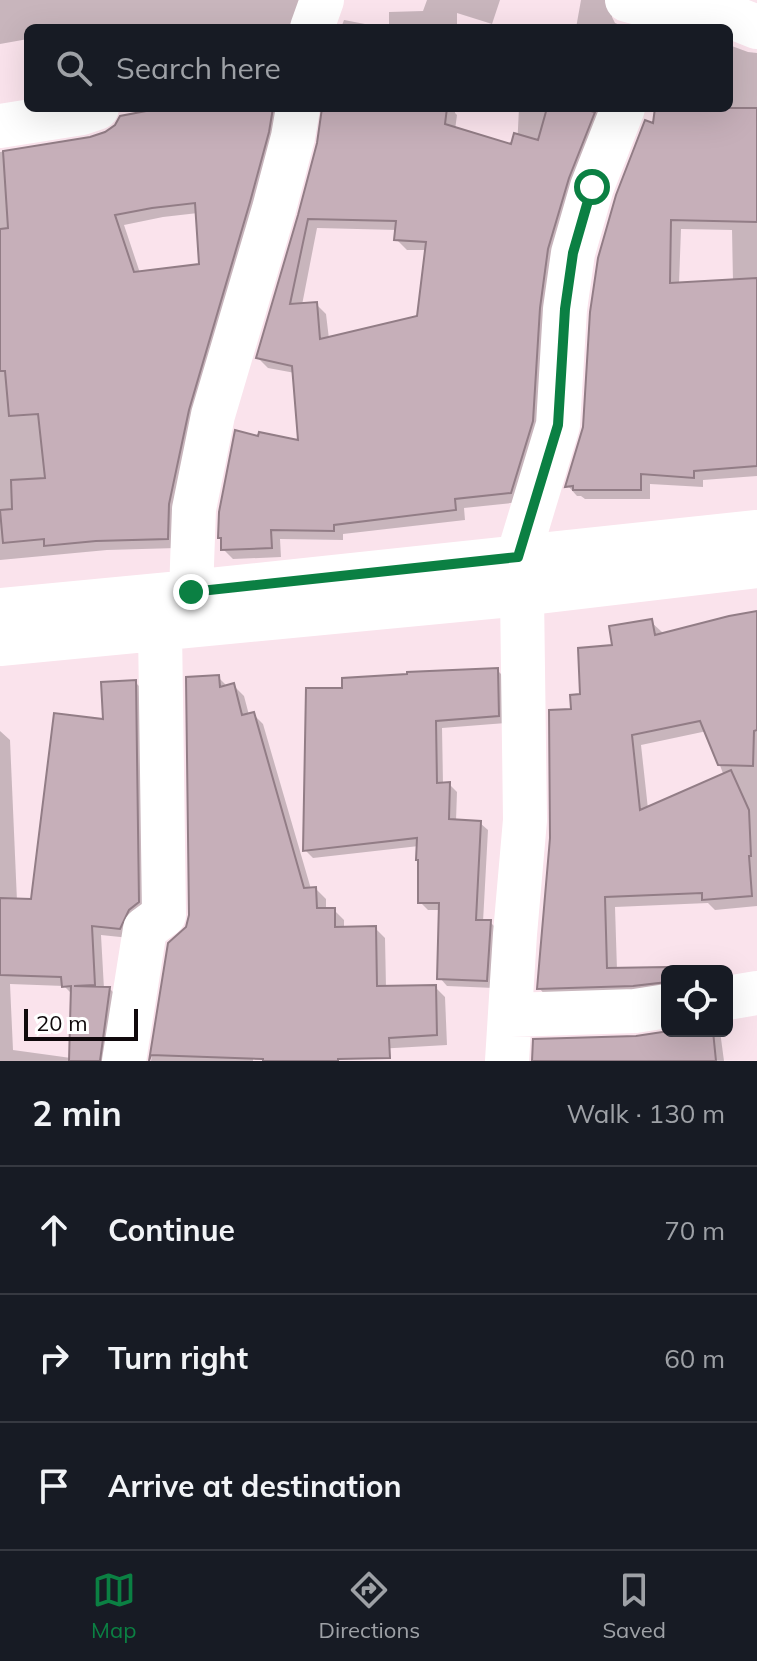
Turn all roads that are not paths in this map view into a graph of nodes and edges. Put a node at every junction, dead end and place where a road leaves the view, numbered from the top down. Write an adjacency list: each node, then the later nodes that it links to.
1 (322, 0): 3 (street)
2 (647, 12): 4 (street)
3 (313, 24)
4 (757, 27)
5 (85, 112): 8 (street)
6 (297, 112): 12 (street)
7 (621, 112): 11 (street)
8 (0, 126)
9 (757, 532): 11 (street)
10 (757, 566): 11 (street)
11 (520, 576): 12 (street); 14 (street); 19 (street)
12 (191, 592): 13 (street)
13 (0, 610)
14 (160, 629): 15 (street); 20 (street)
15 (0, 644)
16 (757, 993): 17 (street)
17 (733, 997)
18 (661, 1007): 19 (street)
19 (510, 1015): 21 (street)
20 (124, 1061)
21 (507, 1061)

